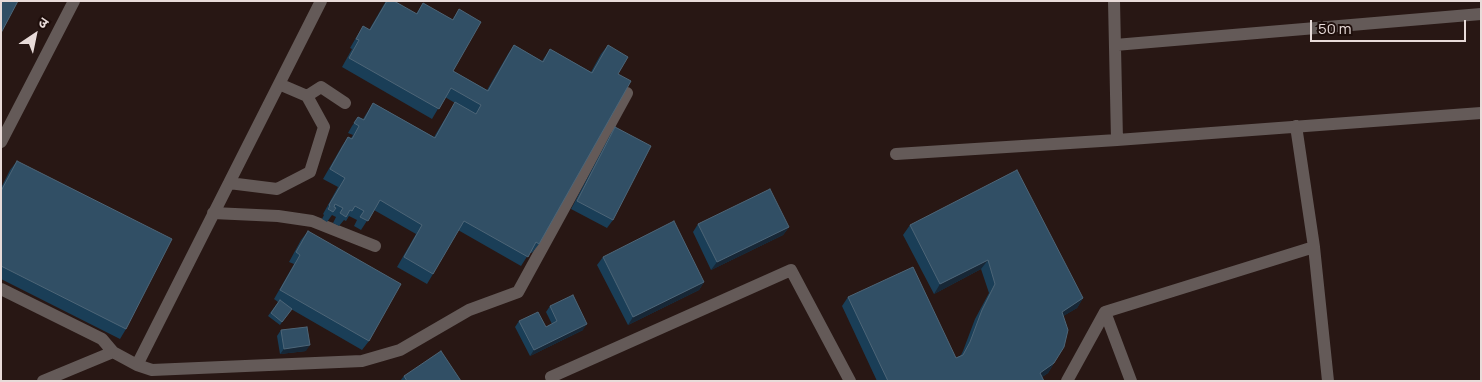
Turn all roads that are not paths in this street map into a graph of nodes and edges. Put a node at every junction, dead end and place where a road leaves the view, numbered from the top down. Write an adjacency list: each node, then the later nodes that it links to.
1 (74, 1): 13 (street)
2 (321, 1): 6 (street)
3 (1114, 1): 5 (street)
4 (1481, 14): 5 (street)
5 (1115, 45): 12 (street)
6 (279, 84): 8 (street); 15 (street)
7 (626, 93): 22 (street)
8 (307, 96): 9 (street); 15 (street)
9 (345, 103)
10 (1481, 113): 11 (street)
11 (1296, 126): 12 (street); 18 (street)
12 (1117, 140): 14 (street)
13 (1, 142)
14 (896, 154)
15 (229, 183): 16 (street)
16 (213, 213): 17 (street); 22 (street)
17 (375, 246)
18 (1314, 247): 20 (street); 28 (street)
19 (1, 289): 21 (street)
20 (1105, 312): 26 (street); 27 (street)
21 (114, 352): 22 (street); 24 (street)
22 (137, 365)
23 (551, 377): 25 (street)
24 (43, 381)
25 (850, 381)
26 (1067, 381)
27 (1131, 381)
28 (1328, 381)

